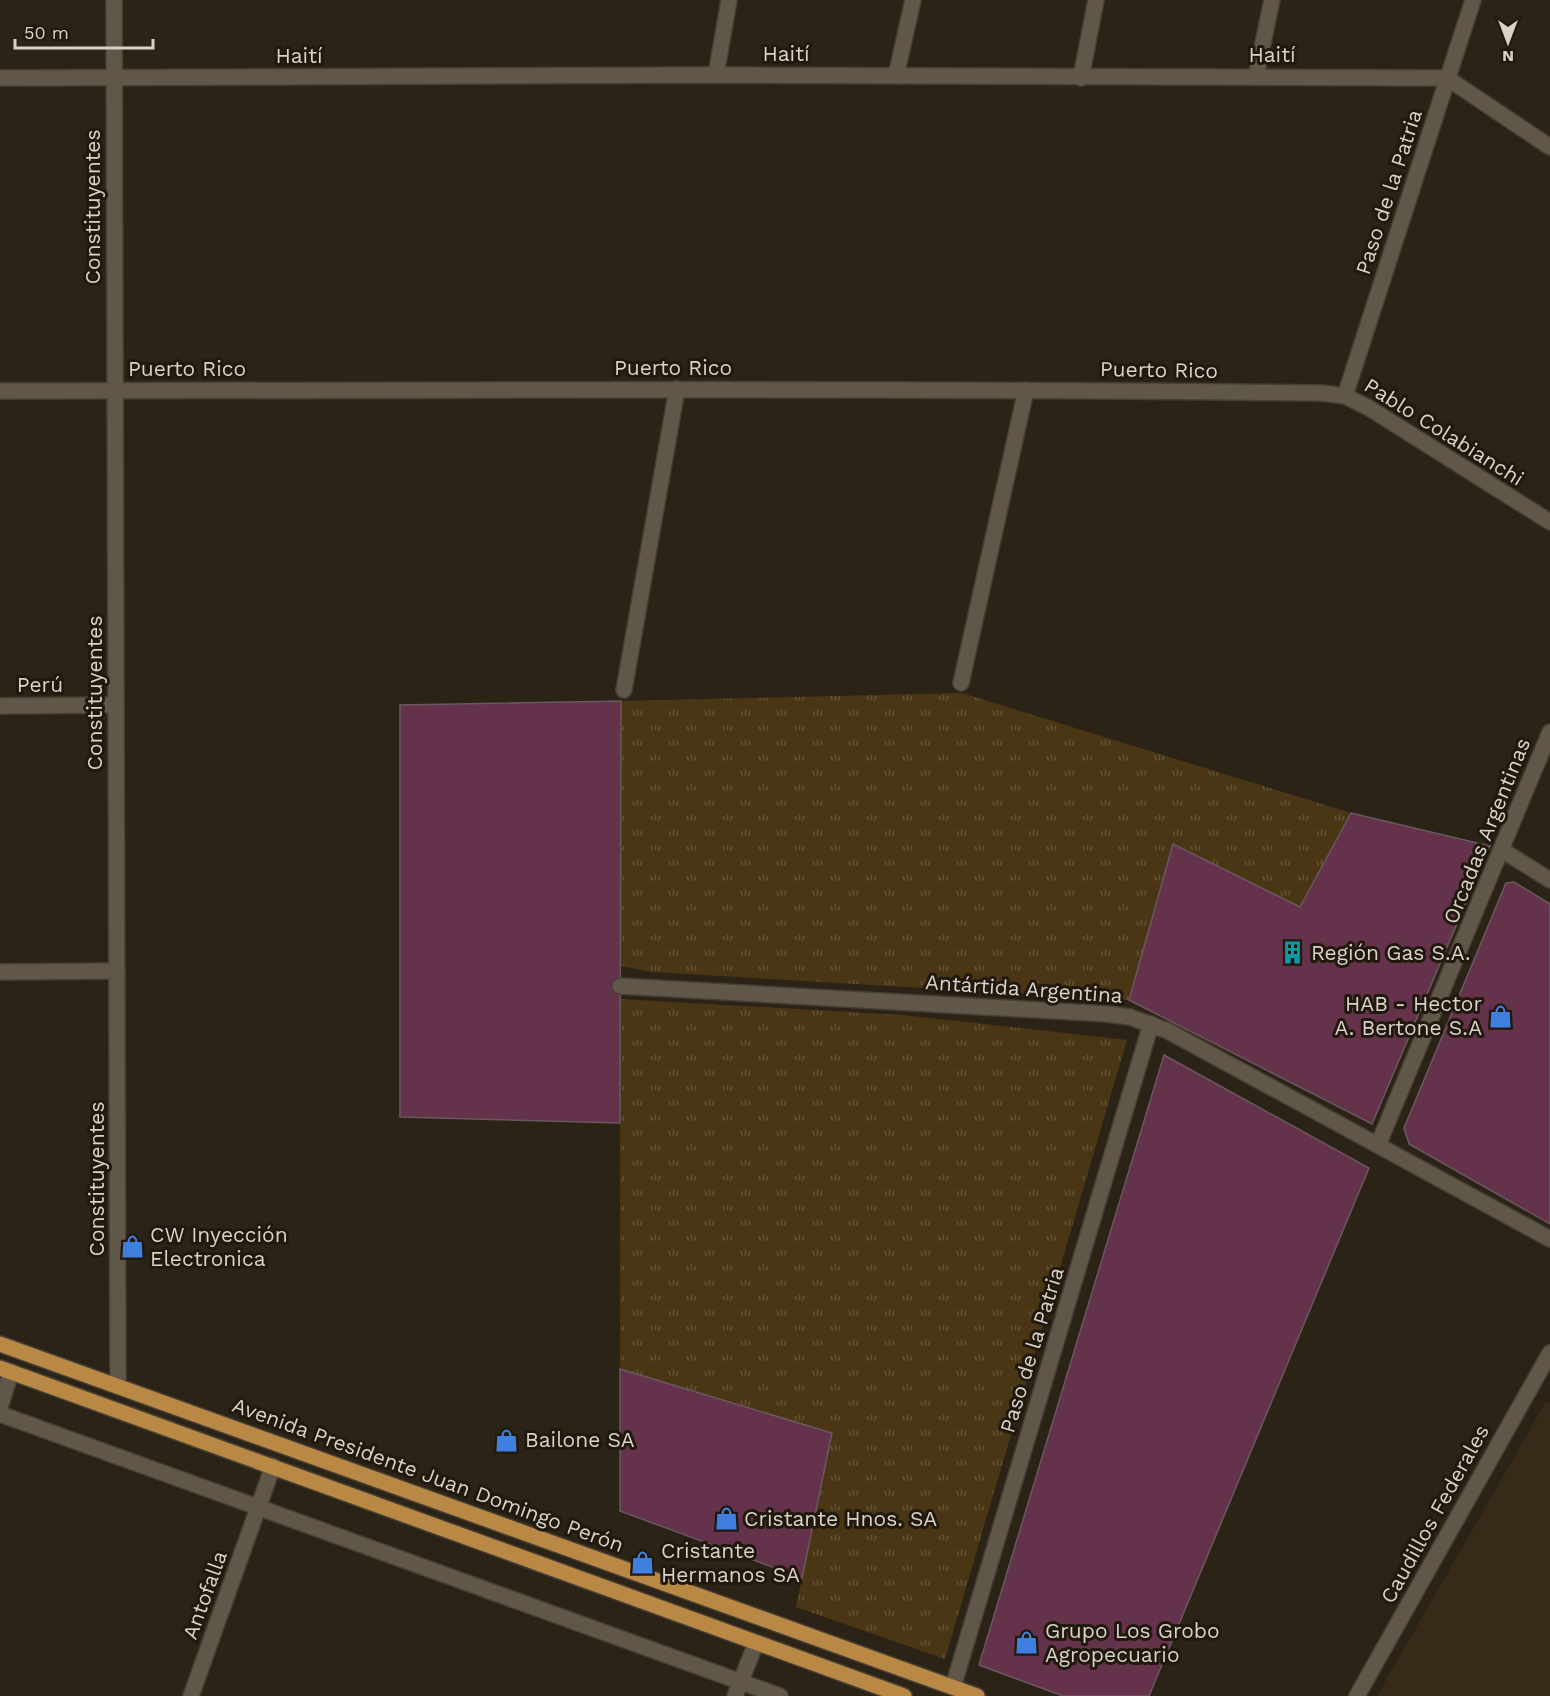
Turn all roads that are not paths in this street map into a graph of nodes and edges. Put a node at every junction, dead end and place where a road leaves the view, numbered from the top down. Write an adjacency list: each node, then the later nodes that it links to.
1 (114, 0): 10 (street, Constituyentes)
2 (729, 0): 7 (street)
3 (913, 0): 8 (street)
4 (1096, 0): 12 (street)
5 (1272, 0): 9 (street)
6 (1473, 0): 13 (street, Paso de la Patria)
7 (716, 75): 8 (street, Haití); 10 (street, Haití)
8 (896, 76): 12 (street, Haití)
9 (1256, 76): 12 (street, Haití); 13 (street, Haití)
10 (114, 77): 11 (street, Haití); 18 (street, Constituyentes)
11 (0, 78)
12 (1081, 78)
13 (1447, 78): 14 (street); 19 (street, Paso de la Patria)
14 (1550, 147)
15 (677, 389): 16 (street, Puerto Rico); 18 (street, Puerto Rico); 22 (street)
16 (1026, 390): 19 (street, Puerto Rico); 21 (street)
17 (0, 391): 18 (street, Puerto Rico)
18 (115, 391): 23 (street, Constituyentes)
19 (1346, 396): 20 (street, Pablo Colabianchi)
20 (1550, 522)
21 (961, 683)
22 (624, 690)
23 (116, 705): 24 (street, Perú); 28 (street, Constituyentes)
24 (0, 706)
25 (1550, 732): 26 (street, Orcadas Argentinas)
26 (1502, 850): 27 (street); 32 (street, Orcadas Argentinas)
27 (1550, 880)
28 (117, 971): 29 (street); 37 (street, Constituyentes)
29 (0, 972)
30 (620, 986): 31 (street, Antártida Argentina)
31 (1151, 1024): 32 (street, Antártida Argentina); 43 (street, Paso de la Patria)
32 (1378, 1144): 33 (street, Antártida Argentina)
33 (1550, 1239)
34 (0, 1344): 37 (main road, Avenida Presidente Juan Domingo Perón)
35 (1550, 1353): 49 (street, Caudillos Federales)
36 (5, 1370): 38 (street); 40 (main road)
37 (118, 1386): 43 (main road, Avenida Presidente Juan Domingo Perón)
38 (0, 1407)
39 (0, 1414): 41 (street)
40 (273, 1466): 41 (street, Antofalla); 42 (main road)
41 (258, 1508): 44 (street); 45 (street, Antofalla)
42 (756, 1643): 44 (street); 47 (main road)
43 (953, 1687): 48 (main road, Avenida Presidente Juan Domingo Perón)
44 (738, 1689): 46 (street)
45 (191, 1696)
46 (780, 1696)
47 (903, 1696)
48 (977, 1696)
49 (1357, 1696)

